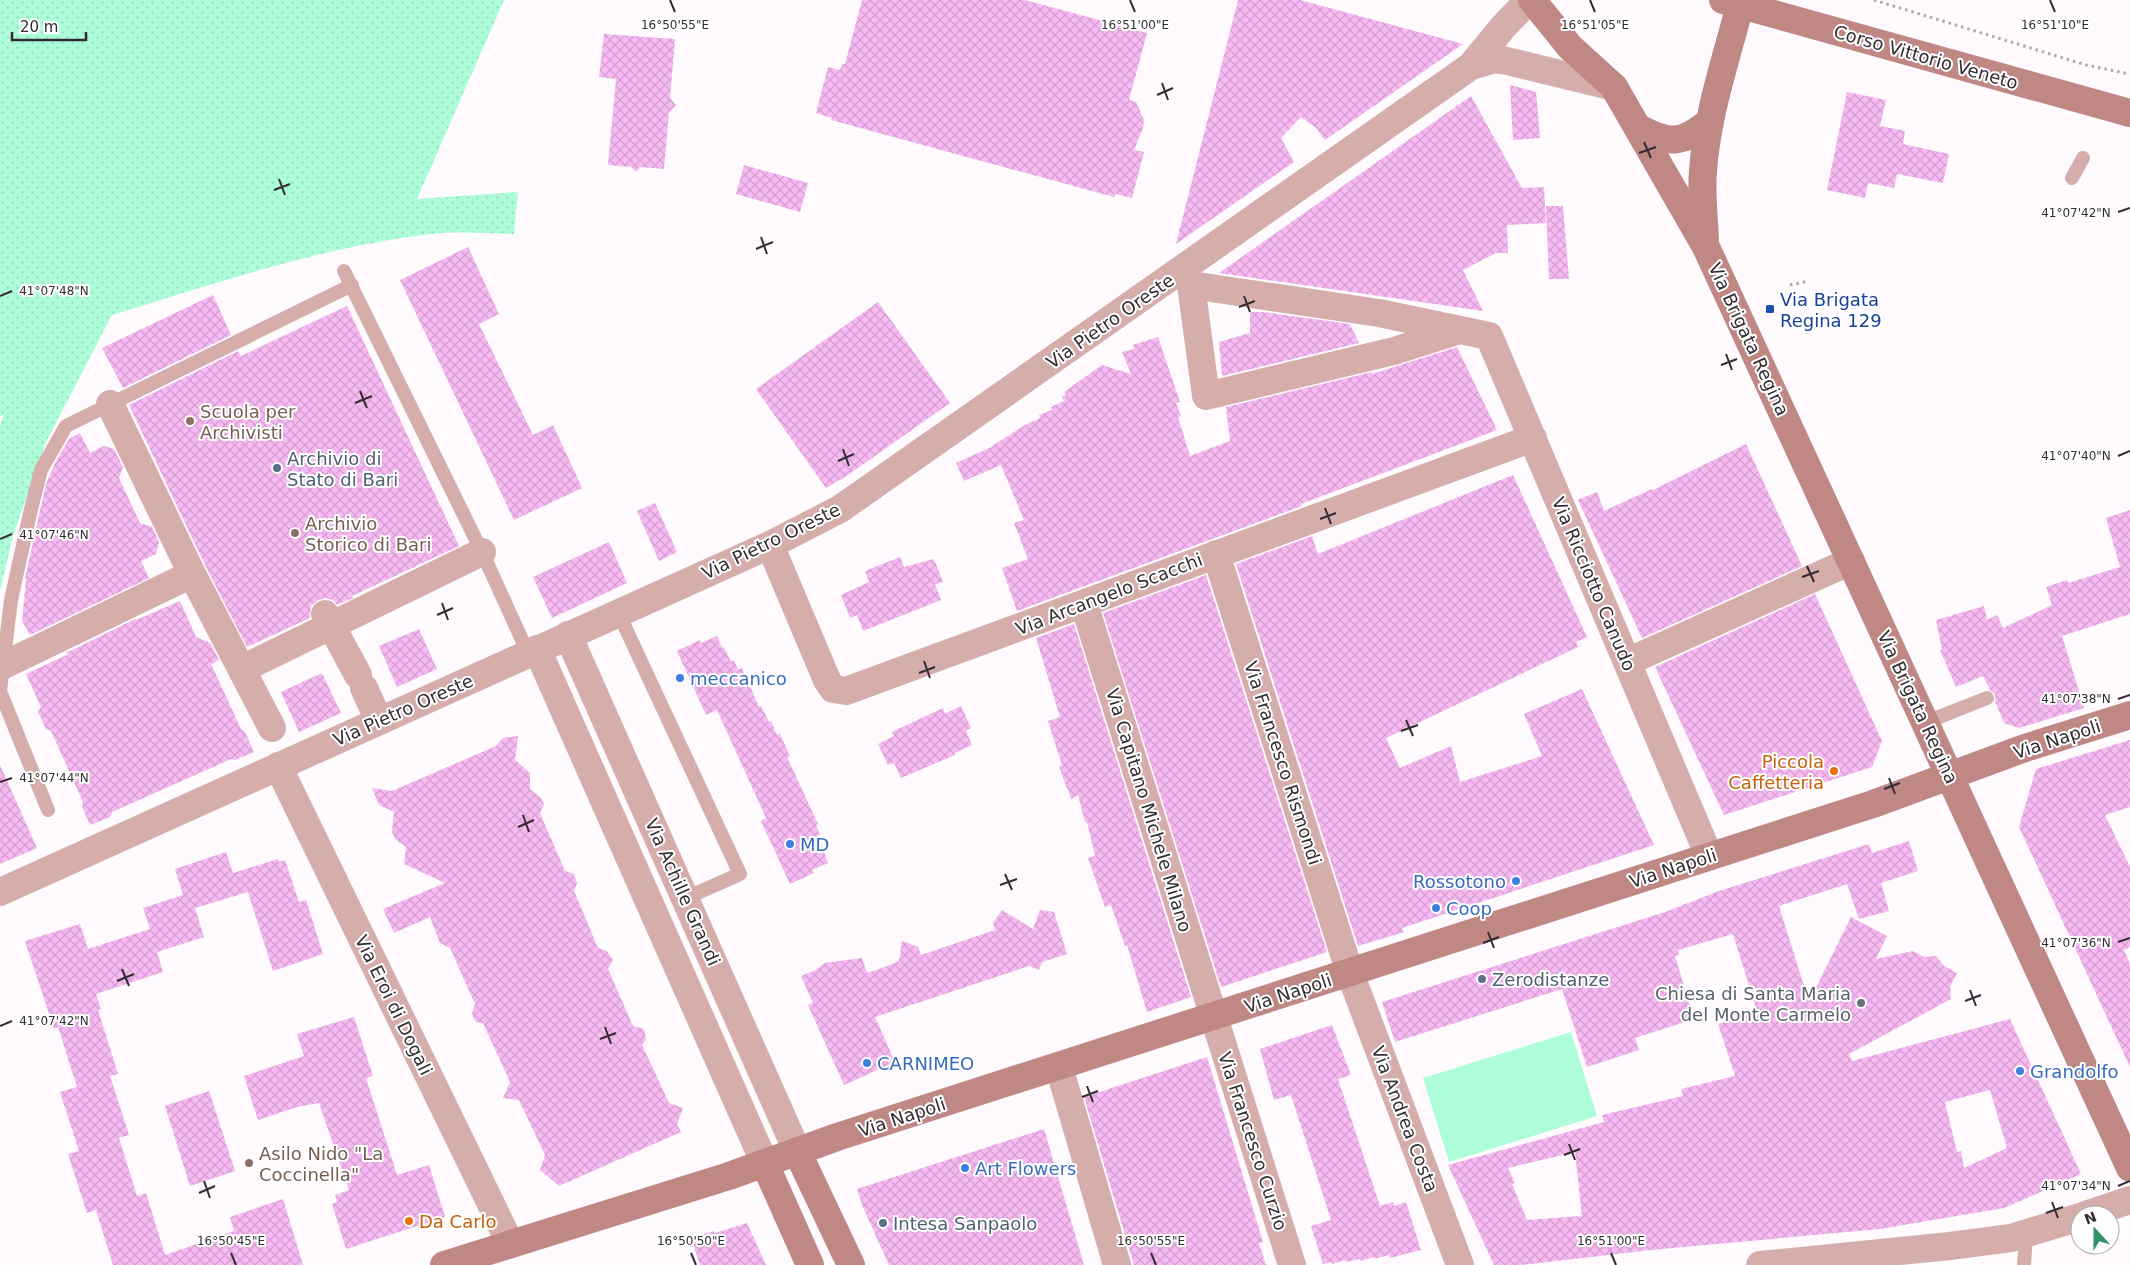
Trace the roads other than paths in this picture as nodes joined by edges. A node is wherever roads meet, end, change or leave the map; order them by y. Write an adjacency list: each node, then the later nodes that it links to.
1 (1530, 0): 3 (street, Via Pietro Oreste); 4 (main road, Via Brigata Regina)
2 (1731, 3): 5 (main road, Corso Vittorio Veneto); 6 (main road)
3 (1472, 66): 4 (street, Via Pietro Oreste); 12 (street, Via Pietro Oreste)
4 (1614, 87): 7 (main road, Via Brigata Regina)
5 (2130, 113)
6 (1709, 122): 7 (main road); 10 (main road)
7 (1637, 127): 10 (main road, Via Brigata Regina)
8 (2083, 158): 9 (lane)
9 (2072, 178)
10 (1706, 247): 20 (main road, Via Brigata Regina)
11 (344, 271): 13 (lane)
12 (1186, 278): 14 (street); 14 (street); 17 (street, Via Pietro Oreste)
13 (352, 285): 15 (lane); 18 (lane)
14 (1464, 329): 16 (street, Via Ricciotto Canudo)
15 (110, 404): 21 (street); 28 (lane)
16 (1532, 438): 19 (street, Via Arcangelo Scacchi); 27 (street, Via Ricciotto Canudo)
17 (770, 545): 22 (street, Via Arcangelo Scacchi); 23 (street, Via Pietro Oreste)
18 (482, 552): 24 (street); 26 (lane)
19 (1216, 554): 22 (street, Via Arcangelo Scacchi); 41 (street, Via Francesco Rismondi)
20 (1851, 561): 27 (street); 33 (main road, Via Brigata Regina)
21 (192, 574): 28 (street); 29 (street)
22 (1084, 604): 42 (street, Via Capitano Michele Milano)
23 (618, 612): 25 (street, Via Pietro Oreste); 40 (lane)
24 (328, 620): 29 (street); 32 (street)
25 (568, 635): 26 (street, Via Pietro Oreste); 40 (street, Via Achille Grandi)
26 (533, 651): 32 (street, Via Pietro Oreste); 45 (street, Via Achille Grandi)
27 (1628, 662): 38 (street, Via Ricciotto Canudo)
28 (2, 666): 37 (lane)
29 (242, 669): 34 (street)
30 (1988, 698): 33 (lane)
31 (2130, 715): 36 (main road, Via Napoli)
32 (379, 721): 35 (street, Via Pietro Oreste)
33 (1924, 723): 36 (main road, Via Brigata Regina)
34 (272, 728)
35 (278, 766): 39 (street, Via Pietro Oreste); 52 (street, Via Eroi di Dogali)
36 (1950, 776): 38 (main road, Via Napoli); 46 (main road, Via Brigata Regina)
37 (48, 810)
38 (1710, 856): 41 (main road, Via Napoli)
39 (0, 892)
40 (686, 898): 44 (street, Via Achille Grandi)
41 (1350, 972): 42 (main road, Via Napoli); 58 (street, Via Andrea Costa)
42 (1214, 1017): 43 (main road, Via Napoli); 57 (street, Via Francesco Curzio)
43 (1059, 1067): 44 (main road, Via Napoli); 56 (street)
44 (798, 1151): 45 (main road, Via Napoli); 50 (main road)
45 (765, 1164): 52 (main road, Via Napoli); 53 (main road)
46 (2130, 1168)
47 (2130, 1200): 48 (street)
48 (2115, 1205)
49 (2070, 1220): 51 (street)
50 (837, 1234): 53 (main road); 55 (main road)
51 (2026, 1234): 59 (street); 60 (lane)
52 (510, 1244): 54 (main road, Via Napoli)
53 (806, 1256)
54 (444, 1265)
55 (850, 1265)
56 (1117, 1265)
57 (1292, 1265)
58 (1460, 1265)
59 (1760, 1265)
60 (2024, 1265)

